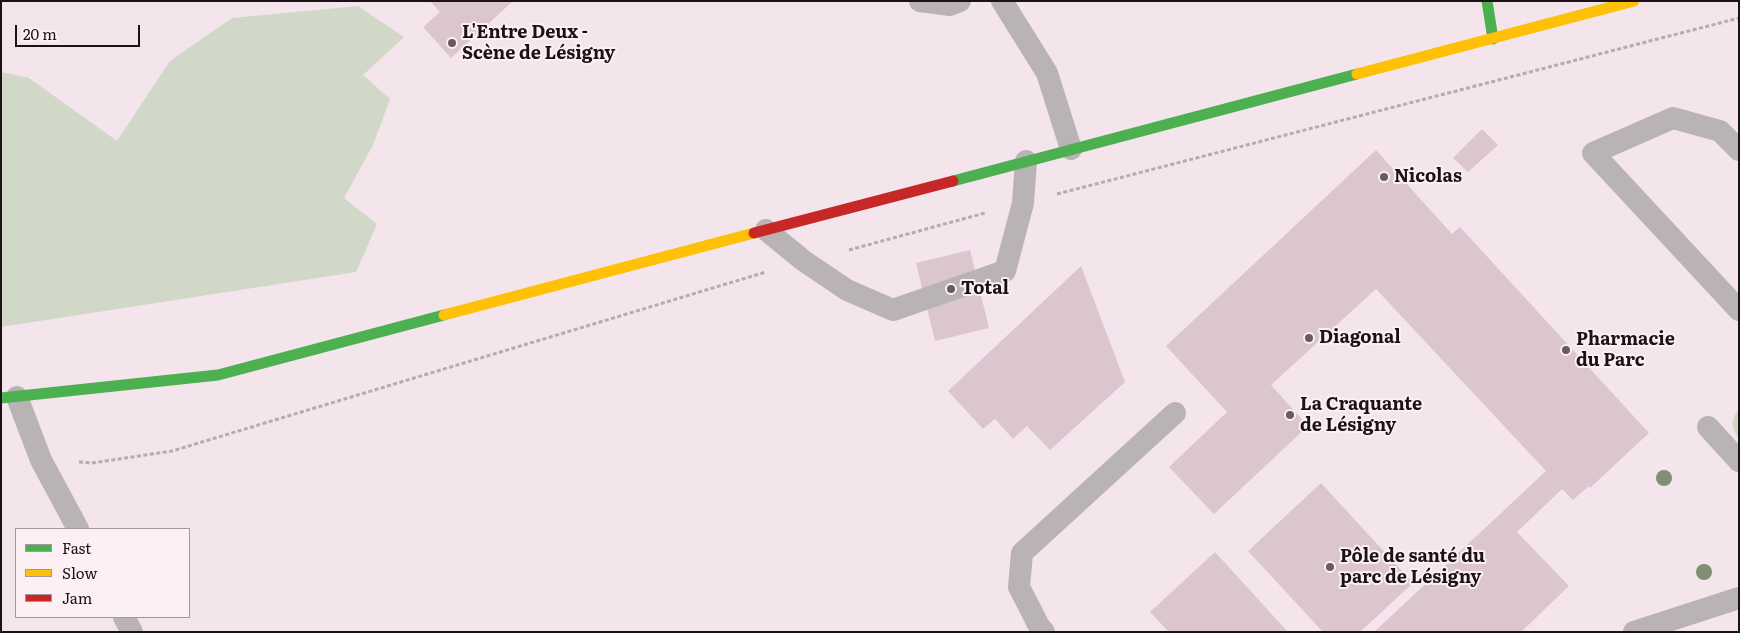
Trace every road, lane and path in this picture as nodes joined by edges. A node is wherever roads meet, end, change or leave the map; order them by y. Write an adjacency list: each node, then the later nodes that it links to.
1 (920, 1): 2 (lane)
2 (960, 1)
3 (1002, 1): 8 (lane)
4 (1487, 1): 7 (street)
5 (1634, 1): 7 (street)
6 (1739, 18): 11 (path)
7 (1493, 39): 8 (street)
8 (1071, 149): 10 (street)
9 (1739, 150): 14 (lane)
10 (1026, 161): 11 (lane); 12 (street)
11 (1022, 203): 13 (path); 13 (lane)
12 (766, 230): 13 (lane); 15 (street)
13 (804, 261): 18 (path)
14 (1739, 310)
15 (9, 398): 18 (lane)
16 (1175, 413): 24 (lane)
17 (1708, 427): 19 (lane)
18 (41, 460): 20 (lane)
19 (1739, 461)
20 (77, 528)
21 (1739, 598): 25 (lane)
22 (125, 618): 23 (lane)
23 (132, 632)
24 (1044, 632)
25 (1634, 632)

